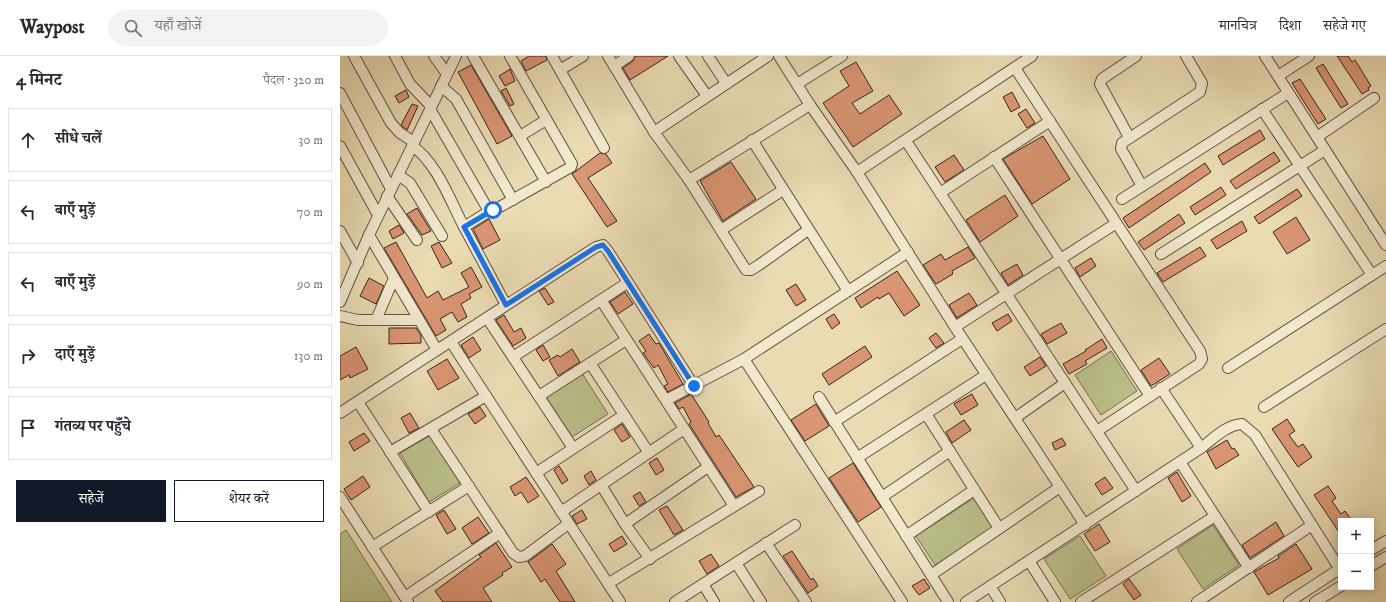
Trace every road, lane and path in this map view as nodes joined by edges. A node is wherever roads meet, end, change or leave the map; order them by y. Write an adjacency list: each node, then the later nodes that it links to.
1 (354, 56): 44 (street)
2 (395, 56): 34 (street)
3 (434, 56): 24 (street)
4 (456, 56): 24 (street)
5 (473, 56): 39 (street)
6 (510, 56): 36 (street)
7 (552, 56): 23 (street)
8 (583, 56): 23 (street)
9 (608, 56): 21 (street)
10 (629, 56): 21 (street)
11 (679, 56): 31 (street)
12 (708, 56): 26 (street)
13 (768, 56): 26 (street)
14 (779, 56): 27 (street)
15 (1136, 56): 40 (street)
16 (1186, 56): 40 (street)
17 (1265, 56): 25 (street)
18 (1309, 56): 25 (street)
19 (839, 57): 27 (street)
20 (1029, 57): 22 (street)
21 (614, 66): 38 (street)
22 (1014, 68): 37 (street); 43 (street)
23 (560, 70): 46 (street)
24 (447, 74): 28 (street)
25 (1278, 76): 30 (street)
26 (726, 84): 31 (street)
27 (797, 84): 33 (street)
28 (441, 86): 34 (street); 59 (street)
29 (340, 93): 56 (street)
30 (1288, 93): 35 (street); 41 (street)
31 (707, 96): 38 (street)
32 (1374, 98): 41 (street)
33 (810, 105): 42 (street); 50 (street)
34 (430, 108): 44 (street); 60 (street)
35 (1262, 109): 49 (street); 54 (street)
36 (546, 120): 39 (street); 53 (street)
37 (1050, 121): 48 (street); 62 (street)
38 (654, 132): 52 (street)
39 (520, 136): 53 (street)
40 (1129, 137): 54 (street)
41 (1317, 137): 47 (street)
42 (752, 140): 52 (street); 55 (street)
43 (906, 141): 50 (street); 57 (street)
44 (413, 144): 51 (street); 63 (street)
45 (340, 146): 61 (street)
46 (604, 148)
47 (1325, 150): 49 (street); 70 (street)
48 (994, 157): 57 (street); 73 (street)
49 (1300, 166): 72 (street); 76 (street)
50 (857, 172): 71 (street)
51 (398, 175): 56 (street); 68 (street)
52 (689, 180): 64 (street)
53 (546, 182): 59 (street)
54 (1142, 186): 58 (street)
55 (783, 190): 64 (street); 65 (street)
56 (389, 192): 61 (street); 69 (street)
57 (940, 193): 80 (street)
58 (1122, 199)
59 (513, 200): 60 (street)
60 (491, 210): 63 (street)
61 (378, 215): 67 (street)
62 (1115, 224): 73 (street); 101 (street)
63 (464, 227): 83 (street)
64 (720, 230): 65 (street)
65 (808, 230): 79 (street)
66 (340, 231): 74 (street)
67 (368, 235): 74 (street); 77 (street)
68 (442, 236)
69 (417, 240)
70 (1386, 245)
71 (908, 252): 79 (street); 88 (street)
72 (1161, 254)
73 (1060, 259): 80 (street); 104 (street)
74 (358, 263): 82 (street)
75 (1386, 266): 76 (street)
76 (1372, 275): 97 (street)
77 (394, 278): 86 (street); 87 (street)
78 (627, 283): 81 (street); 83 (street); 100 (street)
79 (848, 291): 95 (street)
80 (1006, 294): 88 (street); 99 (street)
81 (601, 300): 91 (street); 94 (street)
82 (340, 302)
83 (506, 305): 85 (street)
84 (340, 316): 86 (street)
85 (487, 318): 92 (street); 94 (street)
86 (376, 320): 87 (street)
87 (419, 320): 93 (street)
88 (955, 327): 90 (street)
89 (1386, 329): 108 (street)
90 (962, 339): 98 (street); 113 (street)
91 (626, 340): 96 (street); 106 (street)
92 (451, 342): 93 (street); 102 (street)
93 (437, 350): 107 (street)
94 (513, 357): 103 (street)
95 (744, 359): 100 (street); 169 (street)
96 (590, 363): 103 (street); 111 (street)
97 (1228, 368)
98 (986, 375): 110 (street); 112 (street)
99 (1065, 383): 112 (street); 116 (street)
100 (694, 386): 106 (street)
101 (1161, 388): 104 (street); 118 (street)
102 (486, 396): 114 (street); 125 (street)
103 (539, 396): 117 (street)
104 (1150, 396): 116 (street)
105 (819, 397): 113 (street)
106 (666, 400): 115 (street)
107 (358, 402): 109 (street); 119 (street)
108 (1264, 407)
109 (340, 412)
110 (926, 414): 120 (street); 122 (street)
111 (624, 415): 117 (street); 121 (street)
112 (1015, 418): 128 (street)
113 (834, 422): 122 (street)
114 (431, 429): 119 (street); 127 (street)
115 (684, 430): 121 (street); 124 (street)
116 (1096, 431): 131 (street)
117 (573, 448): 125 (street)
118 (1201, 448): 123 (street); 142 (street)
119 (390, 452): 135 (street)
120 (950, 452): 130 (street); 132 (street)
121 (649, 453): 126 (street)
122 (857, 458): 132 (street)
123 (1180, 462): 131 (street); 137 (street)
124 (708, 467): 134 (street); 139 (street)
125 (536, 473): 136 (street)
126 (601, 485): 136 (street); 139 (street)
127 (469, 486): 135 (street); 144 (street)
128 (1060, 487): 140 (street); 143 (street)
129 (759, 490): 134 (street)
130 (974, 490): 143 (street); 145 (street)
131 (1136, 491): 140 (street)
132 (882, 497): 145 (street)
133 (341, 499): 148 (street)
134 (734, 506): 151 (street)
135 (429, 512): 148 (street)
136 (561, 512): 138 (street)
137 (1215, 516): 156 (street); 174 (street)
138 (568, 524): 144 (street); 159 (street)
139 (625, 524): 151 (street)
140 (1085, 524): 152 (street)
141 (795, 525): 147 (street)
142 (1312, 525): 154 (street); 156 (street)
143 (999, 528): 158 (street)
144 (500, 533): 163 (street)
145 (906, 536): 158 (street)
146 (1386, 541): 149 (street)
147 (766, 543): 153 (street); 168 (street)
148 (372, 547): 163 (street)
149 (1374, 548)
150 (1386, 557): 155 (street)
151 (650, 559): 159 (street)
152 (1029, 561): 161 (street); 173 (street)
153 (736, 563): 160 (street); 167 (street)
154 (1338, 564)
155 (1374, 564)
156 (1248, 568): 175 (street)
157 (1338, 571): 176 (street)
158 (931, 575): 170 (street)
159 (609, 583): 164 (street)
160 (703, 584): 165 (street); 166 (street)
161 (990, 586): 171 (street); 172 (street)
162 (1338, 588): 177 (street)
163 (406, 600)
164 (620, 602)
165 (676, 602)
166 (714, 602)
167 (761, 602)
168 (806, 602)
169 (902, 602)
170 (948, 602)
171 (966, 602)
172 (1000, 602)
173 (1055, 602)
174 (1081, 602)
175 (1197, 602)
176 (1289, 602)
177 (1316, 602)

